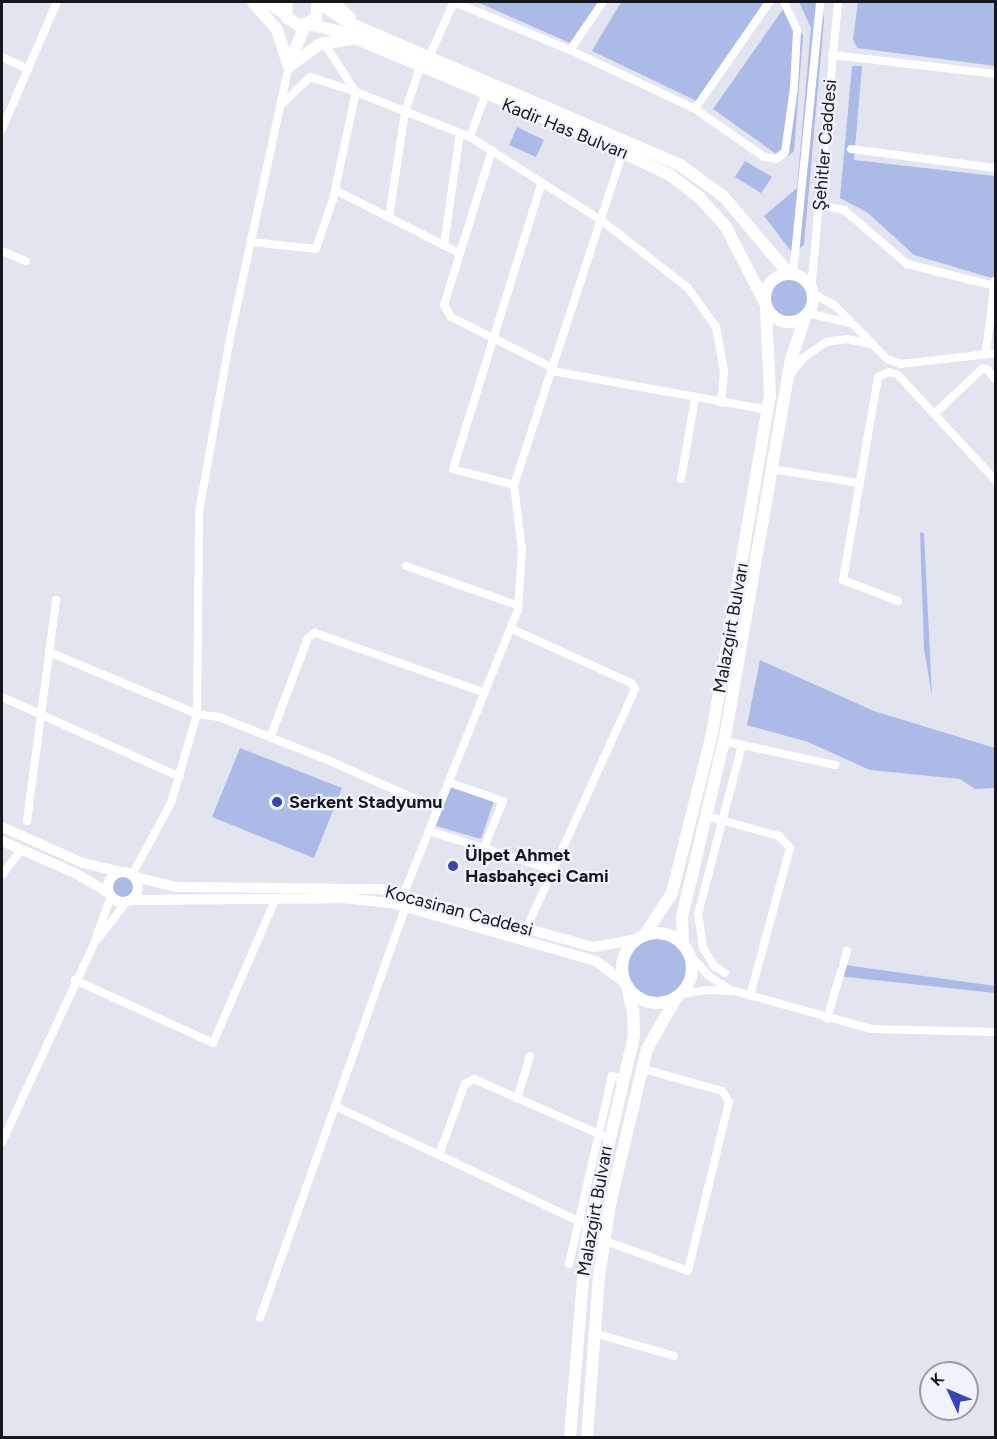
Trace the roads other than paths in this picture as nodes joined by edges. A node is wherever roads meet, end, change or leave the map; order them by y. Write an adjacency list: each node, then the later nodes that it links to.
1 (57, 2): 23 (street)
2 (253, 2): 16 (highway)
3 (267, 2): 12 (highway)
4 (318, 2): 13 (highway); 14 (highway, Kadir Has Bulvarı)
5 (333, 2): 14 (highway)
6 (454, 2): 17 (street); 20 (street)
7 (603, 2): 17 (street)
8 (769, 2): 28 (street)
9 (784, 2): 28 (street)
10 (820, 2): 47 (street, Şehitler Caddesi)
11 (838, 2): 18 (street, Şehitler Caddesi)
12 (286, 11): 13 (highway, Kadir Has Bulvarı); 16 (highway)
13 (307, 24): 14 (highway, Kadir Has Bulvarı); 21 (highway)
14 (359, 34): 15 (highway); 20 (highway, Kadir Has Bulvarı); 22 (highway, Kadir Has Bulvarı)
15 (324, 43): 21 (highway); 25 (street)
16 (286, 50): 21 (highway)
17 (570, 50): 28 (street)
18 (832, 55): 24 (street); 39 (street, Şehitler Caddesi)
19 (2, 57): 23 (street)
20 (429, 57): 47 (highway, Kadir Has Bulvarı)
21 (289, 66): 27 (street)
22 (420, 67): 26 (highway, Kadir Has Bulvarı); 29 (street)
23 (28, 69): 30 (street)
24 (996, 74)
25 (356, 92): 27 (street); 29 (street); 38 (street)
26 (485, 96): 32 (street); 35 (highway, Kadir Has Bulvarı)
27 (282, 105): 42 (street)
28 (694, 109)
29 (405, 112): 31 (street); 40 (street)
30 (2, 129)
31 (460, 133): 32 (street); 43 (street)
32 (470, 136): 34 (street)
33 (851, 149): 36 (street)
34 (492, 150): 37 (street); 45 (street)
35 (623, 152): 41 (street); 51 (highway, Kadir Has Bulvarı)
36 (996, 168)
37 (541, 184): 41 (street); 54 (street)
38 (335, 190): 40 (street); 42 (street)
39 (820, 205): 49 (street); 50 (street, Şehitler Caddesi)
40 (389, 218): 43 (street)
41 (601, 220): 59 (street); 64 (street)
42 (251, 242): 81 (street)
43 (444, 245): 45 (street)
44 (2, 251): 46 (street)
45 (459, 253): 54 (street)
46 (26, 261)
47 (791, 274): 50 (highway); 51 (highway)
48 (996, 280): 49 (street)
49 (995, 286): 56 (street)
50 (812, 291): 52 (highway); 53 (street)
51 (766, 305): 52 (highway); 65 (highway, Malazgirt Bulvarı)
52 (807, 314): 53 (street); 62 (highway, Malazgirt Bulvarı)
53 (853, 325): 55 (street)
54 (492, 338): 59 (street); 71 (street)
55 (874, 346): 58 (street); 62 (street)
56 (986, 352): 57 (street); 58 (street)
57 (996, 353)
58 (893, 361): 60 (street)
59 (552, 369): 63 (street); 71 (street)
60 (889, 372): 66 (street); 70 (street)
61 (996, 380): 66 (street)
62 (787, 384): 67 (highway, Malazgirt Bulvarı)
63 (695, 399): 64 (street); 68 (street)
64 (721, 403): 65 (street)
65 (768, 410): 106 (highway, Malazgirt Bulvarı)
66 (934, 414): 69 (street)
67 (772, 469): 70 (street); 83 (highway, Malazgirt Bulvarı)
68 (681, 479)
69 (996, 481)
70 (858, 483): 74 (street)
71 (514, 485): 75 (street)
72 (405, 566): 75 (street)
73 (56, 600): 77 (street)
74 (898, 601)
75 (519, 606): 76 (street)
76 (512, 629): 78 (street); 97 (street)
77 (49, 652): 80 (street); 81 (street)
78 (485, 693): 82 (street); 87 (street)
79 (2, 697): 80 (street)
80 (41, 714): 86 (street); 91 (street)
81 (197, 714): 82 (street); 86 (street)
82 (270, 738): 88 (street)
83 (724, 741): 84 (street); 89 (highway, Malazgirt Bulvarı)
84 (742, 745): 85 (street); 90 (street)
85 (835, 765)
86 (180, 777): 98 (street)
87 (448, 782): 88 (street); 95 (street)
88 (438, 809): 93 (street)
89 (706, 816): 90 (street); 108 (highway, Malazgirt Bulvarı)
90 (722, 820): 110 (street); 115 (street)
91 (27, 821)
92 (2, 827): 98 (main road, Kocasinan Caddesi)
93 (429, 831): 95 (street); 100 (street)
94 (2, 841): 96 (main road)
95 (484, 848): 97 (street)
96 (21, 850): 99 (street); 101 (main road)
97 (554, 870): 105 (street)
98 (129, 874): 100 (main road, Kocasinan Caddesi); 101 (main road); 103 (main road)
99 (2, 875)
100 (404, 893): 105 (main road, Kocasinan Caddesi)
101 (110, 895): 103 (main road, Kocasinan Caddesi); 107 (street)
102 (276, 898): 103 (main road, Kocasinan Caddesi); 104 (main road, Kocasinan Caddesi); 111 (street)
103 (129, 900): 107 (street)
104 (406, 905): 112 (main road, Kocasinan Caddesi); 121 (street)
105 (526, 929): 106 (main road, Kocasinan Caddesi)
106 (641, 937): 108 (highway); 112 (highway)
107 (93, 946): 111 (street)
108 (686, 950): 113 (street); 114 (highway)
109 (847, 951): 116 (street)
110 (725, 973)
111 (75, 980): 123 (street)
112 (626, 985): 114 (highway); 122 (highway, Malazgirt Bulvarı)
113 (735, 991): 114 (street); 115 (street)
114 (678, 996): 119 (highway, Malazgirt Bulvarı)
115 (750, 996): 116 (street)
116 (827, 1019): 117 (street)
117 (996, 1032)
118 (530, 1056): 120 (street)
119 (643, 1069): 127 (highway, Malazgirt Bulvarı); 127 (street)
120 (517, 1099): 122 (street); 124 (street)
121 (335, 1106): 124 (street); 129 (street)
122 (602, 1137): 125 (street); 126 (highway, Malazgirt Bulvarı)
123 (2, 1142)
124 (439, 1155): 125 (street)
125 (576, 1222): 126 (street); 128 (street)
126 (589, 1226): 132 (highway, Malazgirt Bulvarı)
127 (603, 1240): 130 (highway, Malazgirt Bulvarı)
128 (569, 1264)
129 (260, 1318)
130 (594, 1333): 131 (street); 133 (highway, Malazgirt Bulvarı)
131 (674, 1356)
132 (570, 1437)
133 (587, 1437)

